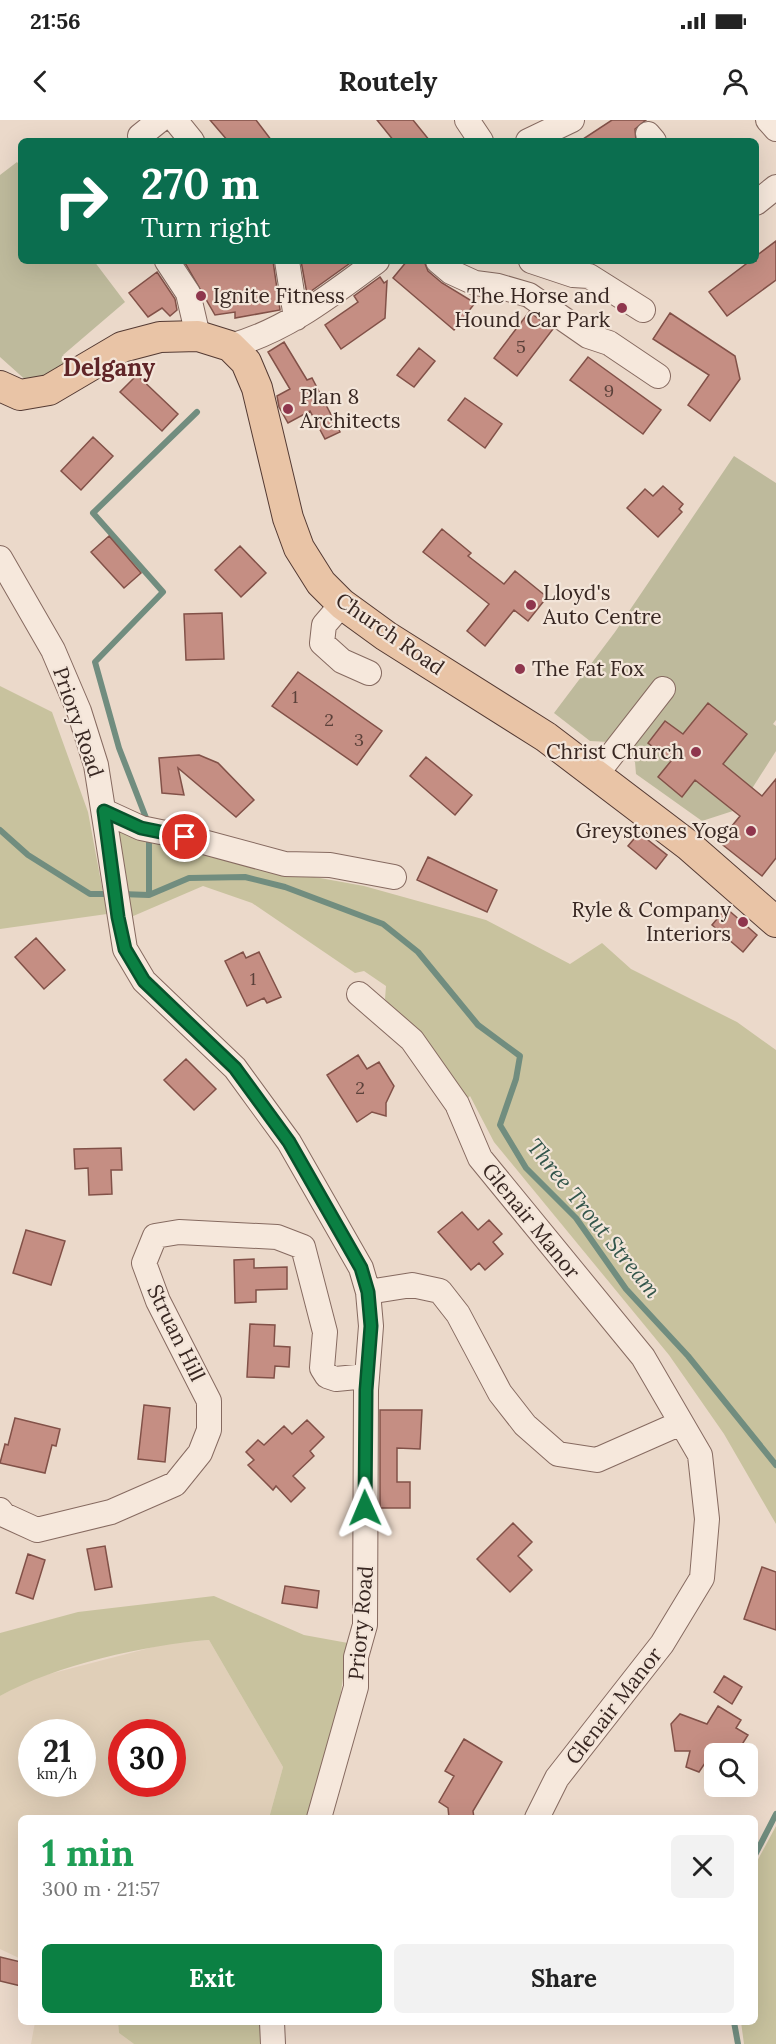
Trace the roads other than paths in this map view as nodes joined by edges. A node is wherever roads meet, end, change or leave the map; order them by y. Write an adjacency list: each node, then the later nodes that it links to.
1 (160, 120): 7 (street)
2 (175, 120): 8 (street)
3 (467, 120): 9 (street)
4 (572, 120): 10 (street)
5 (768, 120): 6 (street)
6 (776, 129)
7 (140, 136)
8 (190, 138)
9 (479, 138)
10 (534, 138)
11 (169, 264): 18 (street)
12 (287, 264): 17 (street)
13 (373, 264): 17 (street)
14 (442, 264): 20 (street)
15 (540, 264): 16 (street)
16 (643, 310)
17 (296, 318): 19 (street)
18 (198, 336): 19 (main road); 21 (main road)
19 (230, 346): 23 (main road, Church Road)
20 (658, 376)
21 (0, 386)
22 (0, 558): 27 (street, Priory Road)
23 (342, 604): 24 (street); 26 (main road, Church Road)
24 (369, 673)
25 (663, 689): 26 (street)
26 (597, 775): 29 (main road, Church Road)
27 (104, 811): 28 (street); 31 (street, Priory Road)
28 (394, 877)
29 (776, 922)
30 (359, 994): 33 (street, Glenair Manor)
31 (368, 1292): 32 (street, Priory Road); 33 (street)
32 (367, 1376): 34 (street, Struan Hill); 35 (street, Priory Road)
33 (681, 1424): 36 (street, Glenair Manor)
34 (0, 1510)
35 (320, 1815)
36 (538, 1815)
37 (272, 2025): 38 (street)
38 (273, 2044)

